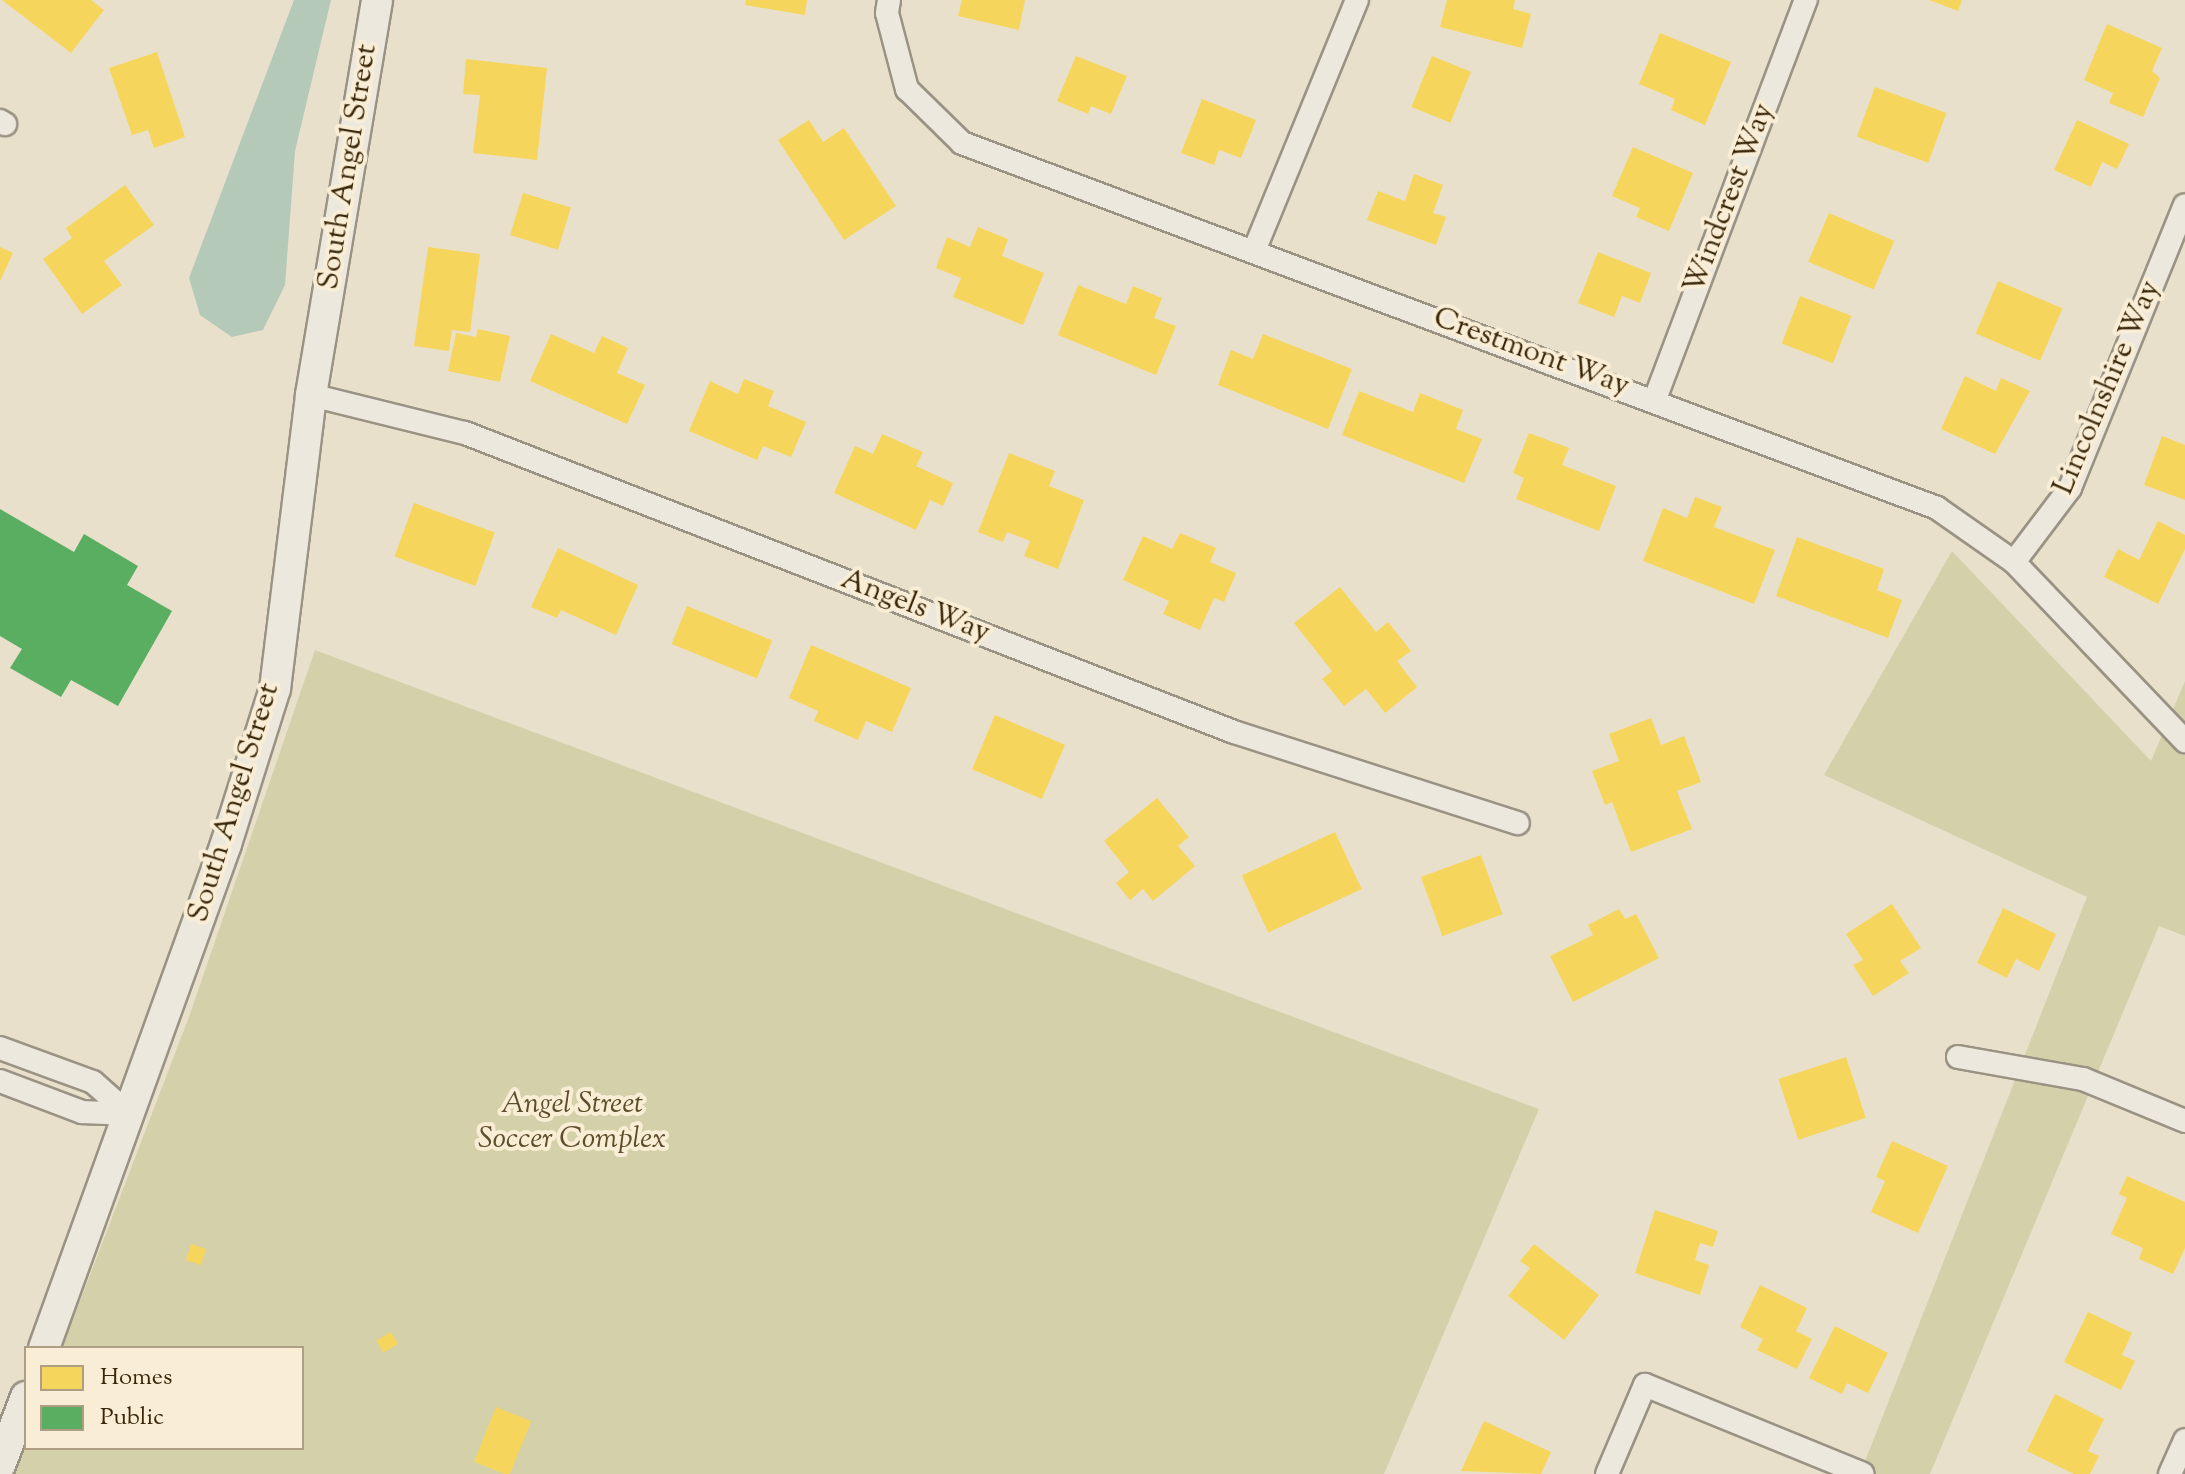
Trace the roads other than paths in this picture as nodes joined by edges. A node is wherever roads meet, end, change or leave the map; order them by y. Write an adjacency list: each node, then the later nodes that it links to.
1 (377, 0): 7 (street, South Angel Street)
2 (889, 0): 6 (street, Crestmont Way)
3 (1357, 0): 6 (street)
4 (1806, 0): 8 (street, Windcrest Way)
5 (2185, 205): 9 (street, Lincolnshire Way)
6 (1254, 251): 8 (street, Crestmont Way)
7 (311, 395): 11 (street, Angels Way); 15 (street, South Angel Street)
8 (1655, 399): 9 (street, Crestmont Way)
9 (2014, 562): 10 (street, Crestmont Way)
10 (2185, 741)
11 (1518, 823)
12 (0, 1048): 15 (street)
13 (1958, 1057): 16 (street)
14 (0, 1081): 15 (street)
15 (129, 1114): 17 (street, South Angel Street)
16 (2185, 1121)
17 (45, 1346)
18 (24, 1402): 20 (street)
19 (2185, 1440): 23 (street)
20 (0, 1465)
21 (1607, 1474): 22 (street)
22 (1863, 1474)
23 (2170, 1474)

